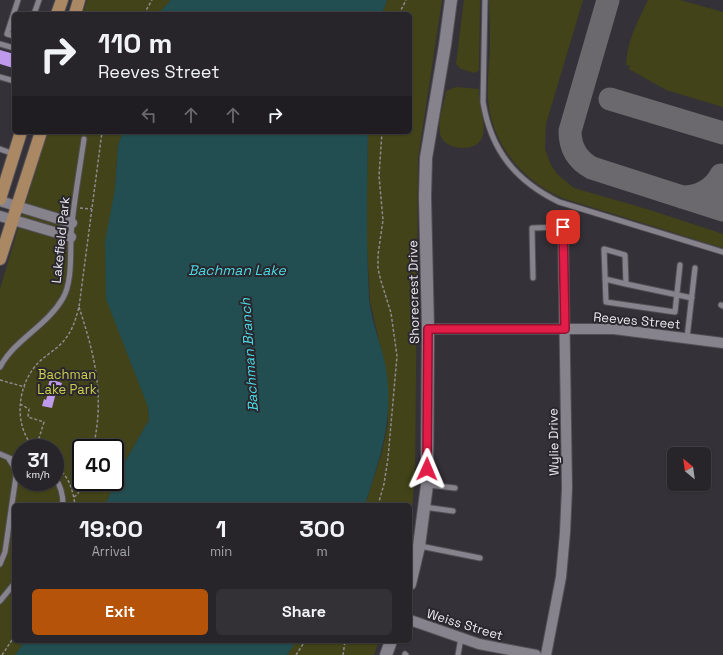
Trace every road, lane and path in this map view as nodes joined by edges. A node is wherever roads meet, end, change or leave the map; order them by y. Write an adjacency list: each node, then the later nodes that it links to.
1 (18, 0): 8 (lane)
2 (39, 0): 9 (lane)
3 (61, 0): 10 (main road)
4 (152, 0): 11 (path)
5 (406, 0): 12 (path)
6 (451, 0): 44 (street, Shorecrest Drive)
7 (485, 0): 34 (lane)
8 (14, 12)
9 (35, 12)
10 (58, 12)
11 (145, 12)
12 (400, 12)
13 (12, 19): 14 (lane)
14 (12, 35)
15 (0, 44): 16 (lane)
16 (12, 47)
17 (0, 77): 18 (lane)
18 (12, 80)
19 (20, 134): 24 (main road)
20 (40, 134): 26 (main road)
21 (382, 134): 66 (path)
22 (84, 139): 27 (lane, Lakefield Park)
23 (0, 149): 24 (lane)
24 (14, 154): 25 (main road)
25 (0, 200): 26 (street)
26 (16, 206): 30 (main road); 31 (street)
27 (74, 207): 28 (path); 31 (lane, Lakefield Park)
28 (92, 209)
29 (0, 216): 30 (street)
30 (12, 219): 33 (street); 35 (main road)
31 (72, 223): 33 (lane, Lakefield Park)
32 (563, 227): 38 (lane); 45 (street, Wylie Drive)
33 (71, 237): 48 (lane, Lakefield Park)
34 (723, 252)
35 (0, 259)
36 (680, 265): 41 (lane)
37 (695, 268): 42 (lane)
38 (533, 278)
39 (605, 279): 40 (lane); 40 (lane); 41 (lane)
40 (626, 284): 41 (lane)
41 (676, 294): 42 (lane)
42 (692, 298): 46 (lane)
43 (79, 307): 53 (path)
44 (428, 329): 45 (street, Reeves Street); 58 (street, Shorecrest Drive)
45 (565, 329): 46 (street, Reeves Street); 88 (street, Wylie Drive)
46 (687, 338): 47 (street, Reeves Street)
47 (723, 343)
48 (0, 367)
49 (0, 380): 50 (path)
50 (25, 387)
51 (20, 404): 52 (path)
52 (39, 439)
53 (96, 439)
54 (0, 454): 55 (lane)
55 (9, 459): 56 (lane); 63 (lane)
56 (12, 460)
57 (64, 475): 62 (path)
58 (427, 485): 59 (lane); 68 (street, Shorecrest Drive)
59 (455, 488)
60 (61, 491): 64 (lane)
61 (79, 491): 62 (path)
62 (74, 497): 65 (path)
63 (12, 503)
64 (63, 503)
65 (75, 503)
66 (378, 503)
67 (12, 504): 72 (lane)
68 (424, 507): 69 (lane); 70 (street, Shorecrest Drive)
69 (453, 512)
70 (419, 546): 71 (lane); 73 (street, Shorecrest Drive)
71 (480, 558)
72 (0, 564)
73 (412, 576)
74 (12, 586): 75 (lane)
75 (0, 601)
76 (412, 621): 77 (street, Weiss Street)
77 (461, 638): 86 (lane); 87 (street, Weiss Street)
78 (12, 640): 82 (path)
79 (304, 643): 83 (path)
80 (345, 643): 84 (path)
81 (390, 643): 85 (street)
82 (2, 655)
83 (296, 655)
84 (343, 655)
85 (386, 655)
86 (458, 655)
87 (536, 655)
88 (546, 655)

